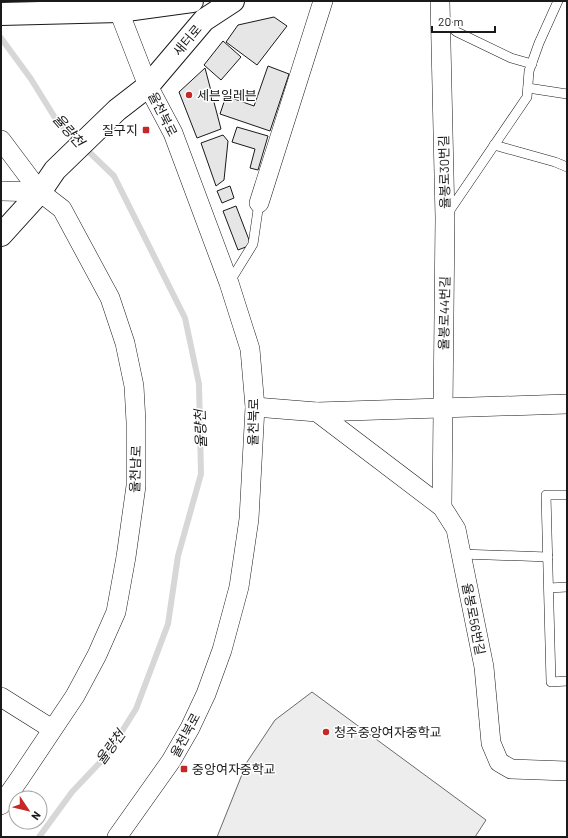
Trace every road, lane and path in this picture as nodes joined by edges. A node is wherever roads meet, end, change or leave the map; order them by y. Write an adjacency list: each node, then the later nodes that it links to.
1 (192, 1): 5 (street)
2 (233, 1): 9 (street, 새터로)
3 (323, 1): 17 (street)
4 (558, 1): 8 (lane, 율봉로30번길)
5 (117, 6): 7 (street); 9 (street, 율천북로)
6 (440, 10): 8 (lane, 율봉로30번길); 18 (street, 율봉로30번길)
7 (1, 14)
8 (532, 64): 10 (lane, 율봉로30번길)
9 (148, 86): 16 (street, 새터로); 20 (street, 율천북로)
10 (528, 88): 11 (lane); 13 (lane, 율봉로30번길)
11 (567, 94)
12 (1, 140): 16 (street, 율천남로)
13 (494, 145): 14 (lane); 18 (lane, 율봉로30번길)
14 (567, 167)
15 (1, 191): 16 (street)
16 (40, 192): 19 (street, 새터로); 33 (street, 율천남로)
17 (259, 203): 20 (lane)
18 (445, 218): 23 (street, 율봉로44번길)
19 (1, 235)
20 (229, 283): 22 (street, 율천북로)
21 (567, 404): 23 (street)
22 (255, 407): 24 (street); 36 (street, 율천북로)
23 (443, 408): 24 (street); 26 (street)
24 (317, 412): 26 (street)
25 (567, 495): 28 (lane)
26 (442, 507): 27 (street, 율봉로56번길)
27 (461, 554): 28 (lane); 34 (street, 율봉로56번길)
28 (548, 558): 30 (lane)
29 (567, 587): 30 (lane)
30 (549, 588): 31 (lane)
31 (567, 681)
32 (1, 697): 33 (street)
33 (52, 729): 35 (street, 율천남로)
34 (567, 771)
35 (1, 805)
36 (117, 837)

